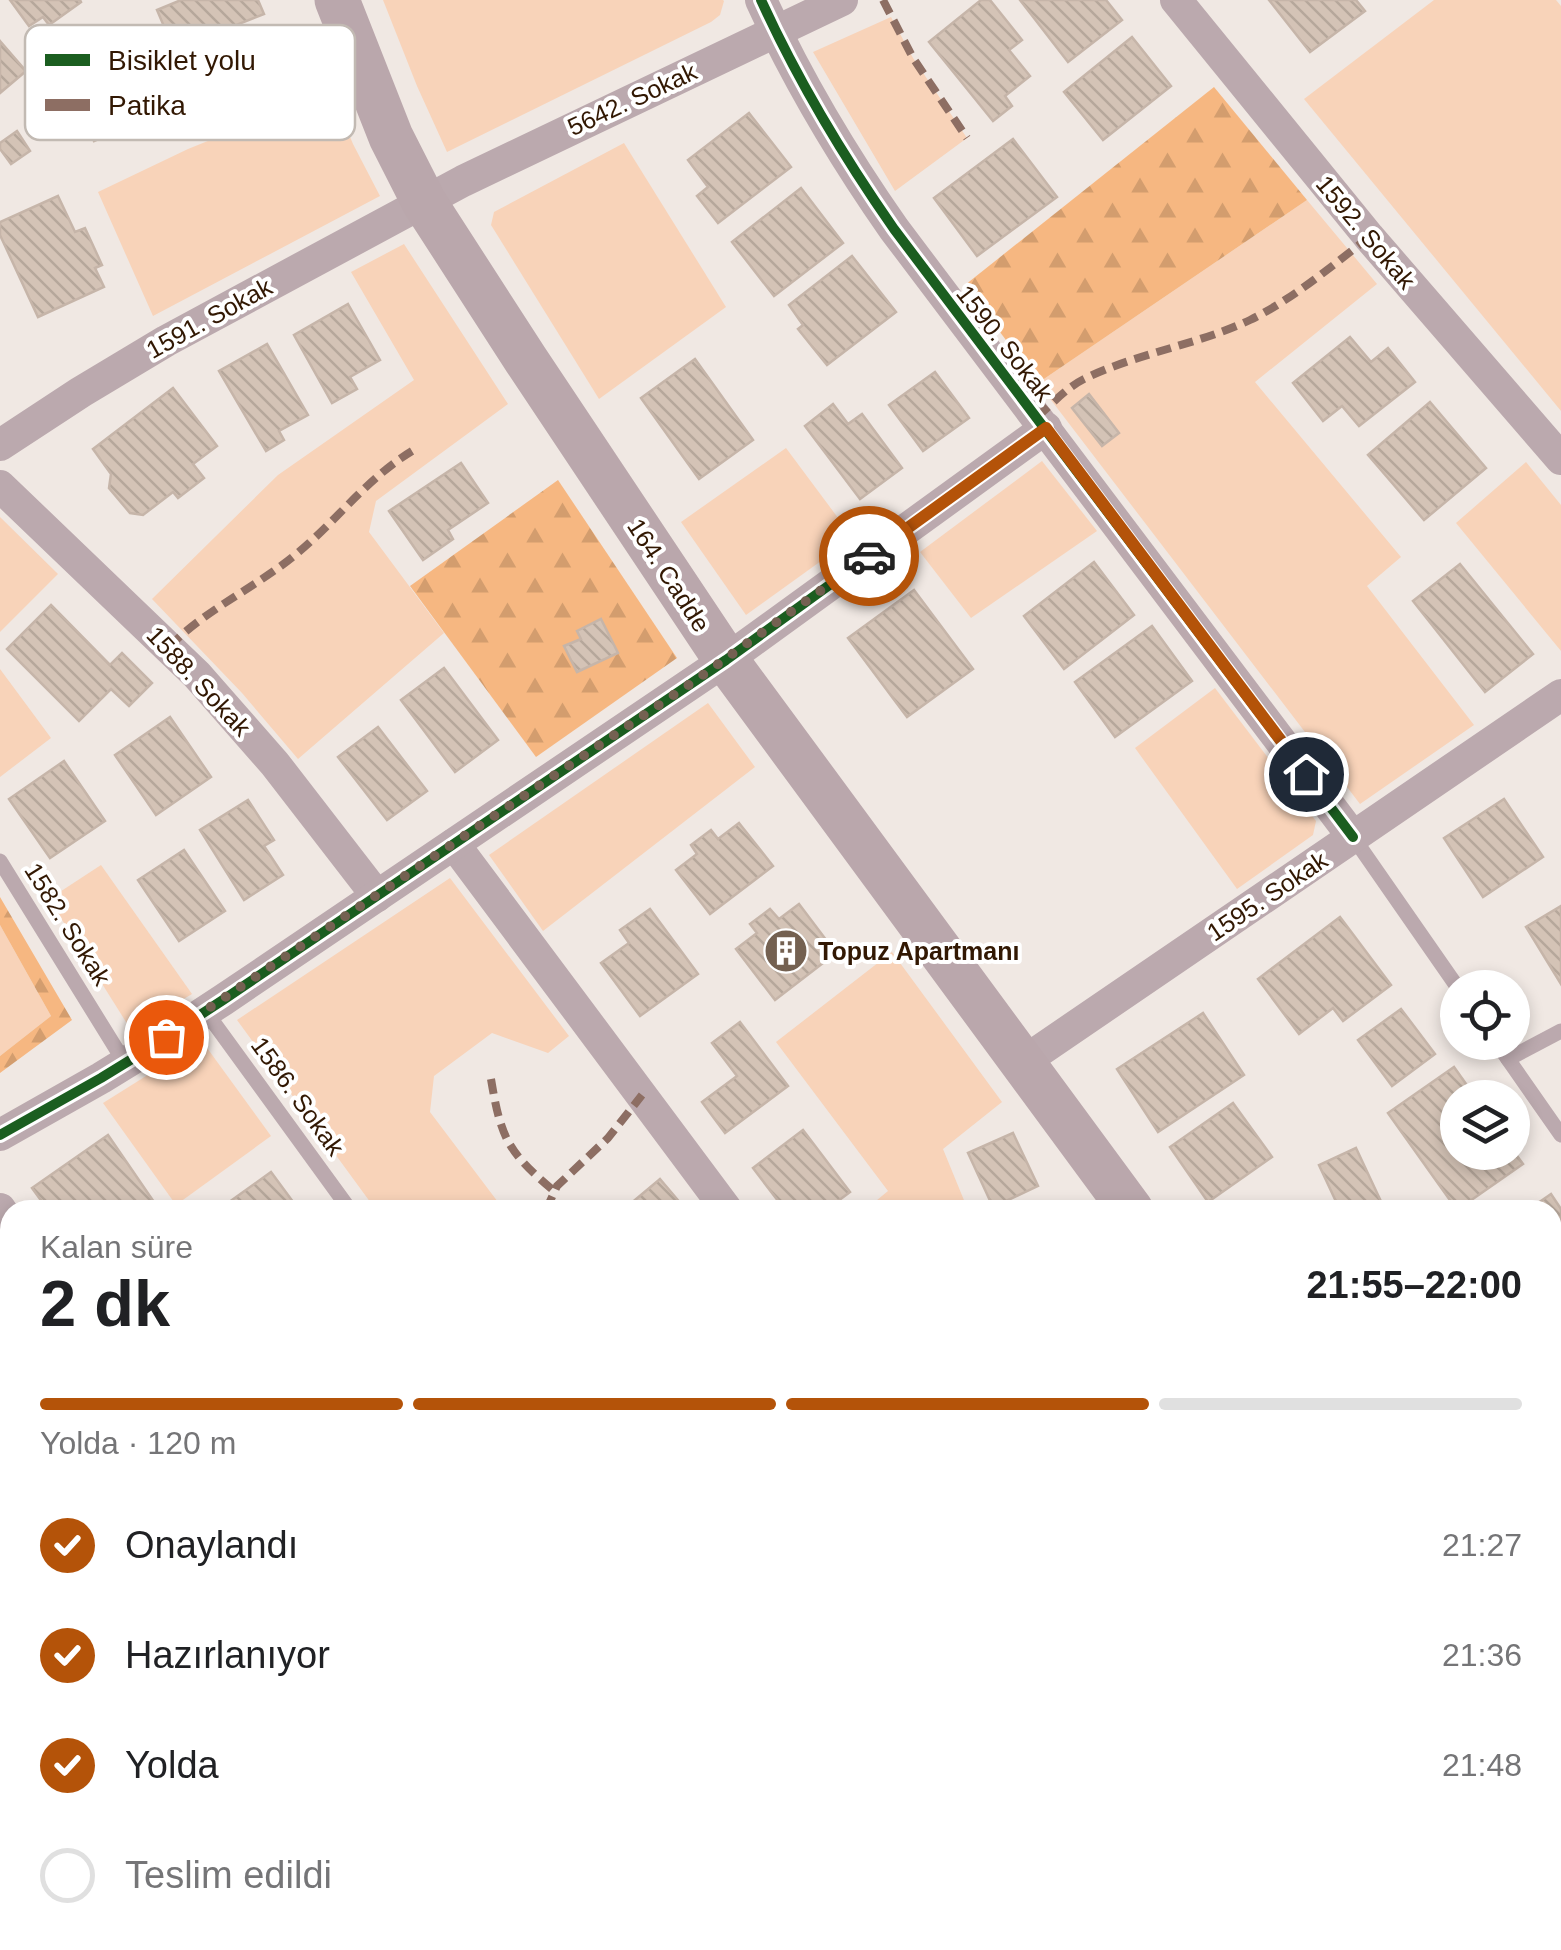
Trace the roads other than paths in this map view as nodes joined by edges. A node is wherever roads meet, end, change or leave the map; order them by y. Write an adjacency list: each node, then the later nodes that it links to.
1 (337, 0): 5 (main road, 164. Cadde)
2 (761, 0): 6 (street, 1590. Sokak)
3 (842, 0): 6 (street, 5642. Sokak)
4 (1176, 0): 11 (street, 1592. Sokak)
5 (347, 25)
6 (776, 32): 8 (street, 5642. Sokak); 9 (street, 1590. Sokak)
7 (355, 46): 8 (main road, 164. Cadde)
8 (424, 202): 10 (street, 1591. Sokak); 13 (main road, 164. Cadde)
9 (1046, 428): 13 (street); 15 (street, 1590. Sokak)
10 (0, 445)
11 (1561, 460)
12 (0, 486): 18 (street, 1588. Sokak)
13 (726, 660): 16 (street); 24 (main road, 164. Cadde)
14 (1561, 695): 15 (street, 1595. Sokak)
15 (1353, 837): 19 (lane, 1590. Sokak); 24 (street, 1595. Sokak)
16 (454, 844): 18 (street); 29 (street)
17 (0, 861): 25 (lane, 1582. Sokak)
18 (377, 896): 20 (street)
19 (1445, 970)
20 (206, 1012): 25 (street); 28 (lane, 1586. Sokak)
21 (1561, 1031): 22 (lane)
22 (1530, 1047)
23 (1509, 1060): 27 (lane)
24 (1023, 1062): 30 (main road, 164. Cadde)
25 (125, 1063): 26 (street)
26 (0, 1135)
27 (1561, 1136)
28 (343, 1200)
29 (719, 1200)
30 (1124, 1200)

